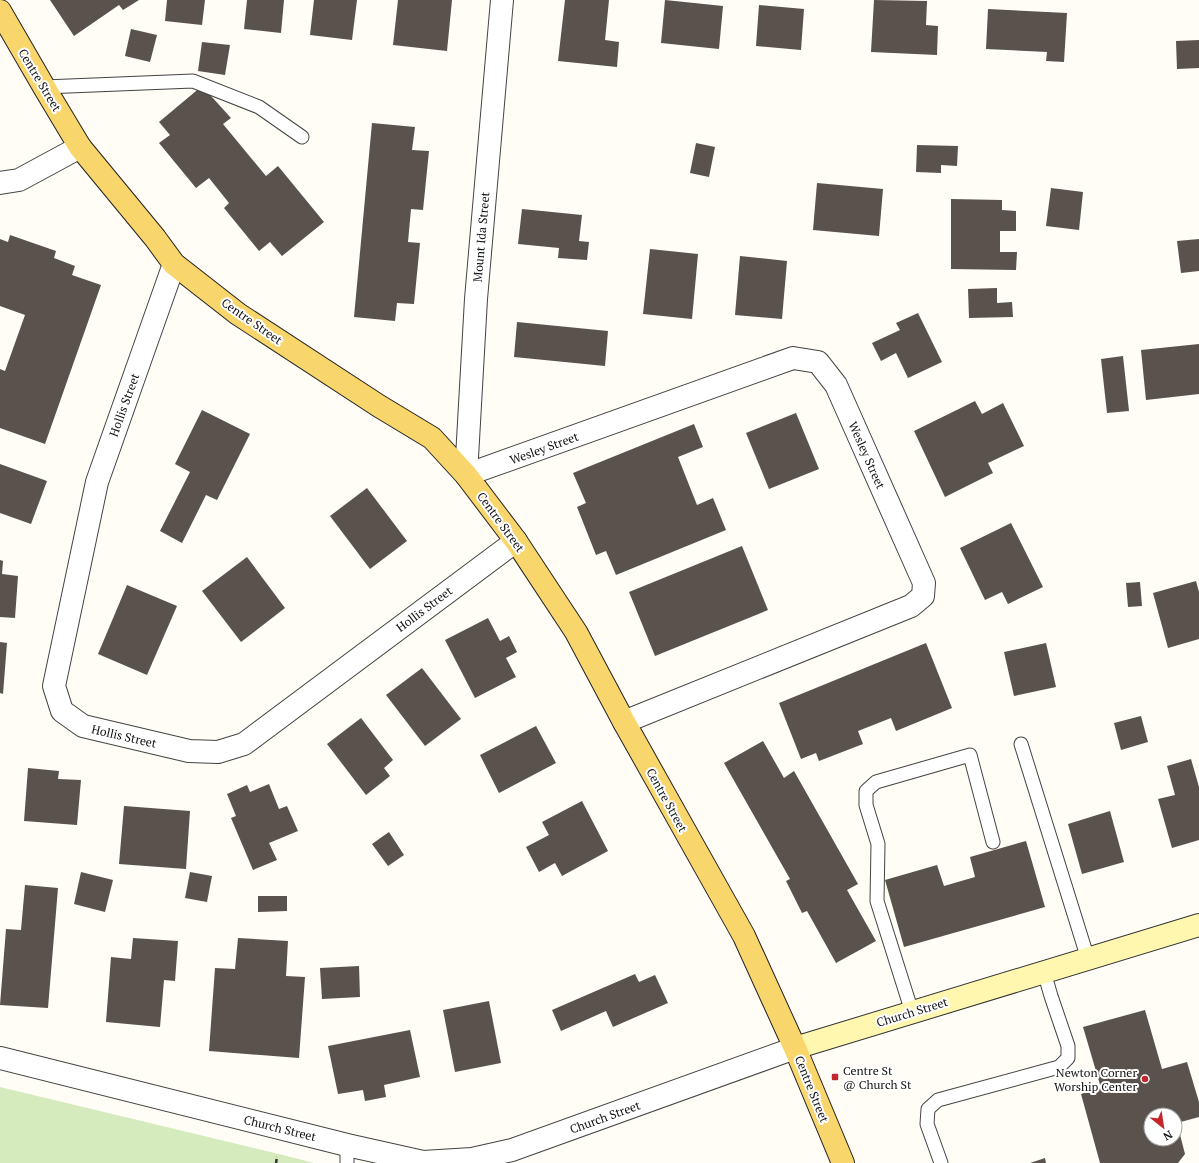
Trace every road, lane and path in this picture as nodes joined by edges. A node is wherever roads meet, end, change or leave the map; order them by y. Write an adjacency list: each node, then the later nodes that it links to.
1 (502, 0): 8 (street, Mount Ida Street)
2 (0, 11): 3 (main road, Centre Street)
3 (44, 87): 4 (lane); 5 (main road, Centre Street)
4 (302, 137)
5 (80, 147): 6 (street); 7 (main road, Centre Street)
6 (0, 183)
7 (174, 264): 8 (main road, Centre Street); 9 (street, Hollis Street)
8 (466, 475): 9 (main road, Centre Street); 10 (street, Wesley Street)
9 (516, 541): 10 (main road, Centre Street)
10 (624, 722): 17 (main road, Centre Street)
11 (1021, 744): 14 (lane)
12 (993, 842): 16 (lane)
13 (1199, 925): 14 (main road, Church Street)
14 (1088, 959): 15 (main road, Church Street)
15 (1044, 972): 16 (main road, Church Street); 21 (lane)
16 (912, 1012): 17 (main road, Church Street)
17 (795, 1048): 19 (street, Church Street); 20 (main road, Centre Street)
18 (0, 1058): 19 (street, Church Street)
19 (347, 1154)
20 (843, 1163)
21 (941, 1163)

